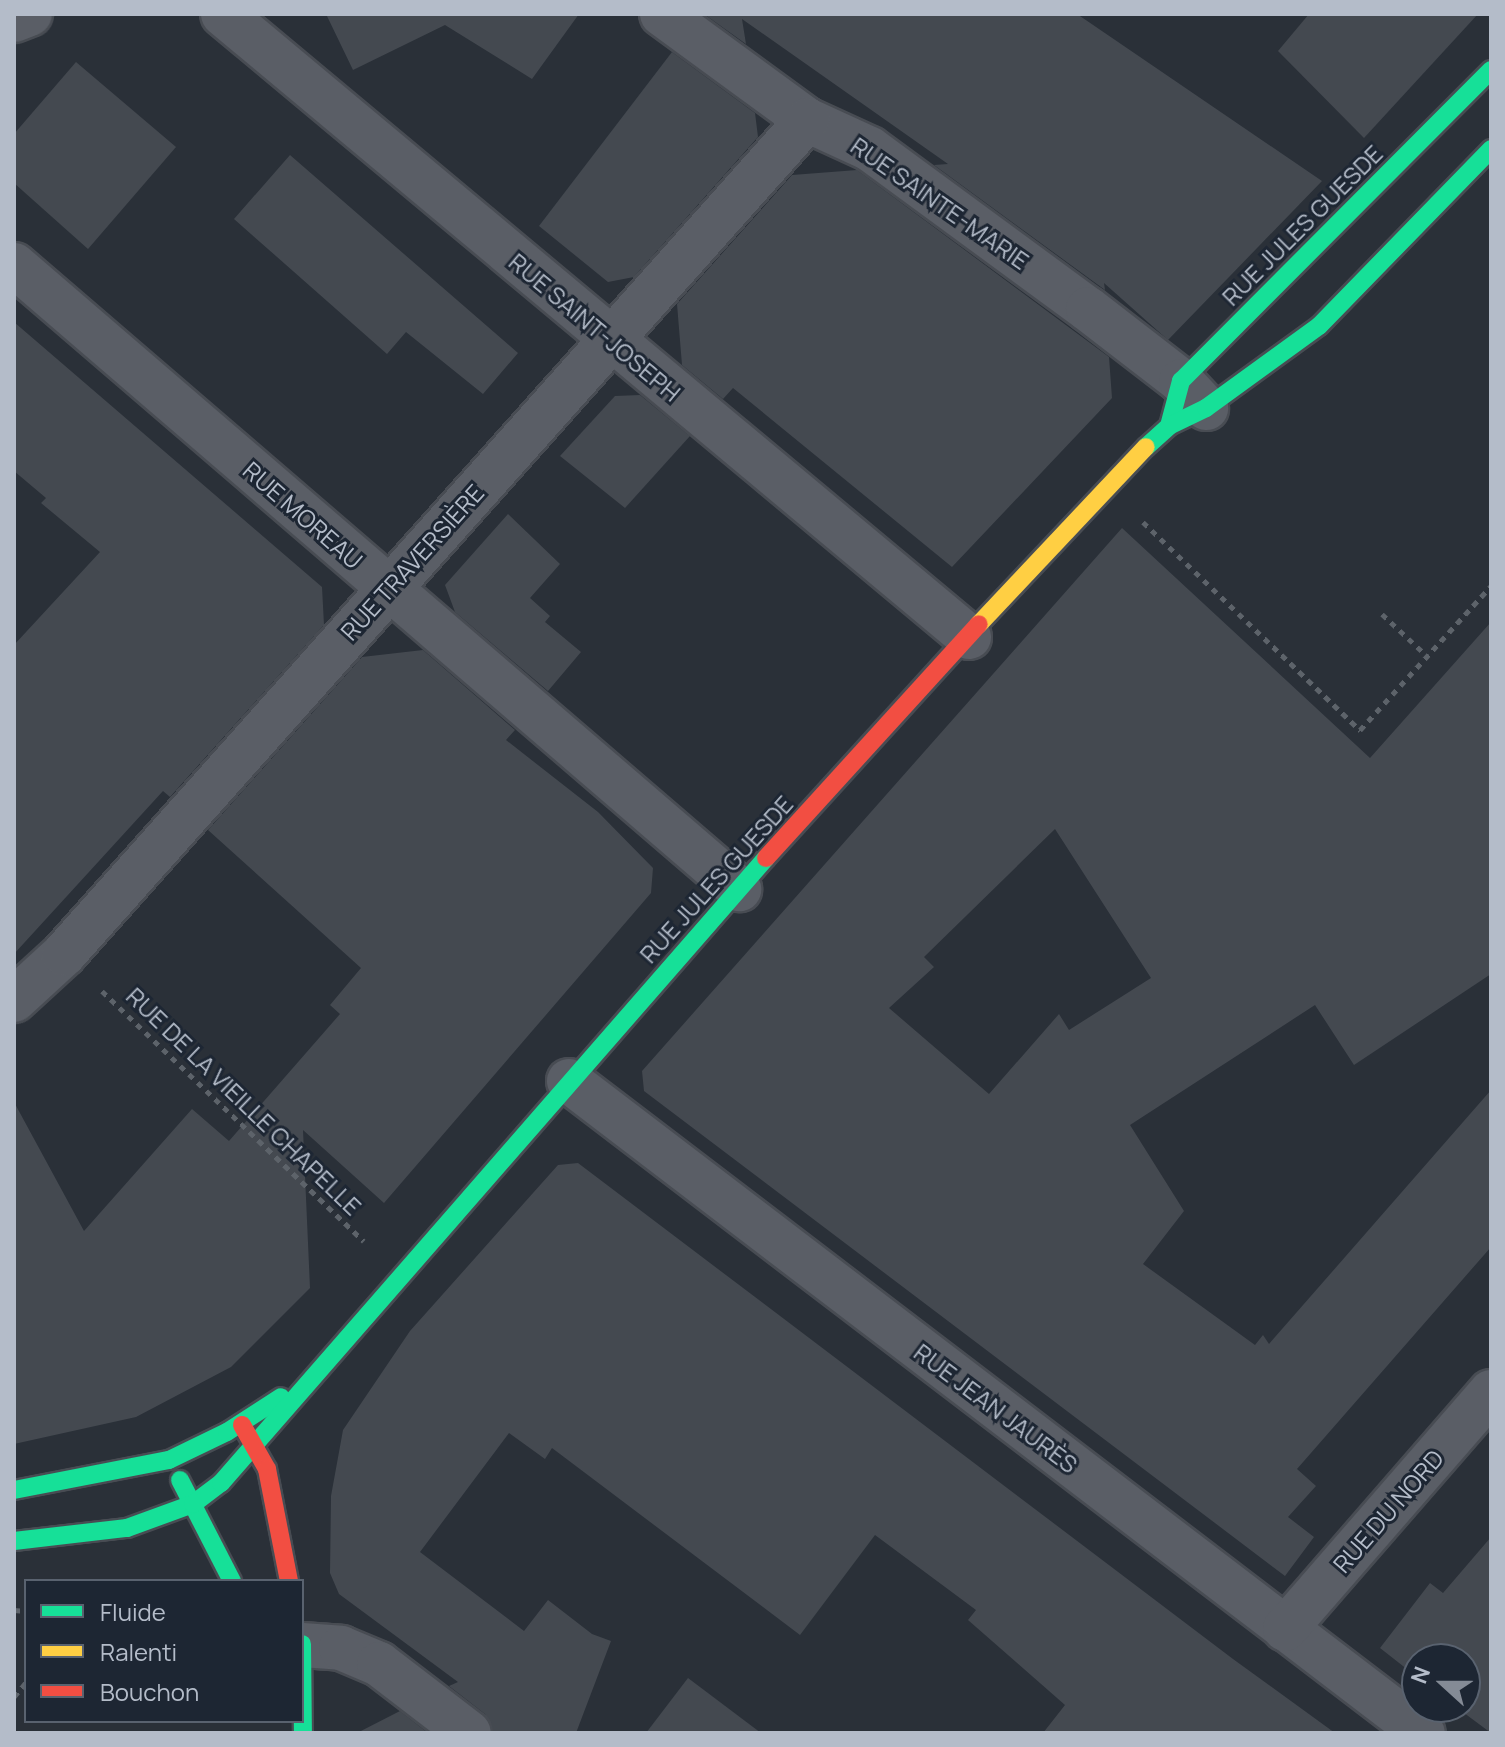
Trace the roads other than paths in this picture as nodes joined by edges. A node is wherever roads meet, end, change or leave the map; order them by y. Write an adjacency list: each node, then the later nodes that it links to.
1 (30, 14): 4 (street)
2 (223, 14): 9 (street, RUE SAINT-JOSEPH)
3 (662, 14): 6 (street, RUE SAINTE-MARIE)
4 (14, 20)
5 (1491, 70): 10 (main road, RUE JULES GUESDE)
6 (807, 120): 9 (street, RUE TRAVERSIÈRE); 10 (street, RUE SAINTE-MARIE)
7 (1491, 149): 10 (main road, RUE JULES GUESDE)
8 (14, 265): 11 (street, RUE MOREAU)
9 (609, 340): 11 (street, RUE TRAVERSIÈRE); 12 (street, RUE SAINT-JOSEPH)
10 (1185, 405): 12 (main road, RUE JULES GUESDE)
11 (388, 588): 13 (street, RUE MOREAU); 14 (street, RUE TRAVERSIÈRE)
12 (969, 637): 13 (main road, RUE JULES GUESDE)
13 (739, 889): 15 (main road, RUE JULES GUESDE)
14 (14, 1000)
15 (569, 1081): 16 (main road, RUE JULES GUESDE); 26 (street, RUE JEAN JAURÈS)
16 (312, 1374): 18 (main road, RUE JULES GUESDE); 19 (main road, RUE JULES GUESDE)
17 (1491, 1392): 26 (street, RUE DU NORD)
18 (241, 1424): 19 (main road); 20 (main road, RUE JULES GUESDE)
19 (256, 1448): 22 (main road, RUE JULES GUESDE); 25 (main road)
20 (169, 1460): 21 (main road, RUE JULES GUESDE); 22 (main road)
21 (14, 1490)
22 (193, 1504): 23 (main road); 24 (main road)
23 (14, 1541)
24 (231, 1579)
25 (289, 1579)
26 (1285, 1629): 29 (street, RUE JEAN JAURÈS)
27 (304, 1644): 28 (street)
28 (469, 1733)
29 (1423, 1733)

